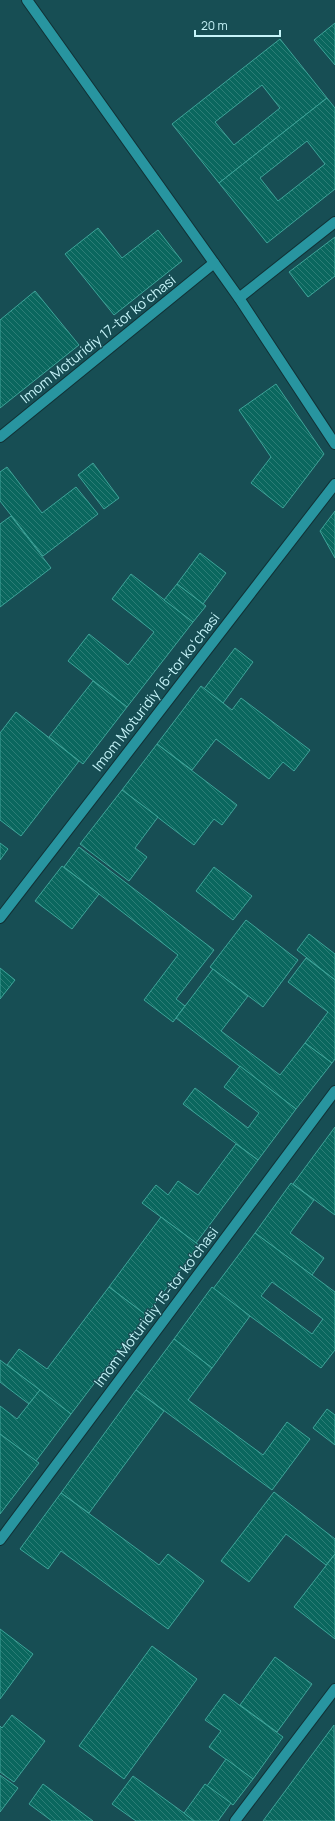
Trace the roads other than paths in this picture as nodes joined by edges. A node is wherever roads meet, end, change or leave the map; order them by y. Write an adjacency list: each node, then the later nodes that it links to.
1 (26, 0): 3 (street)
2 (335, 222): 4 (street)
3 (214, 263): 4 (street); 5 (street, Imom Moturidiy 17-tor koʻchasi)
4 (239, 298): 6 (street)
5 (0, 437)
6 (335, 444)
7 (335, 484): 8 (street, Imom Moturidiy 16-tor koʻchasi)
8 (0, 918)
9 (335, 1091): 10 (street, Imom Moturidiy 15-tor koʻchasi)
10 (0, 1540)
11 (335, 1688): 12 (street)
12 (235, 1821)

